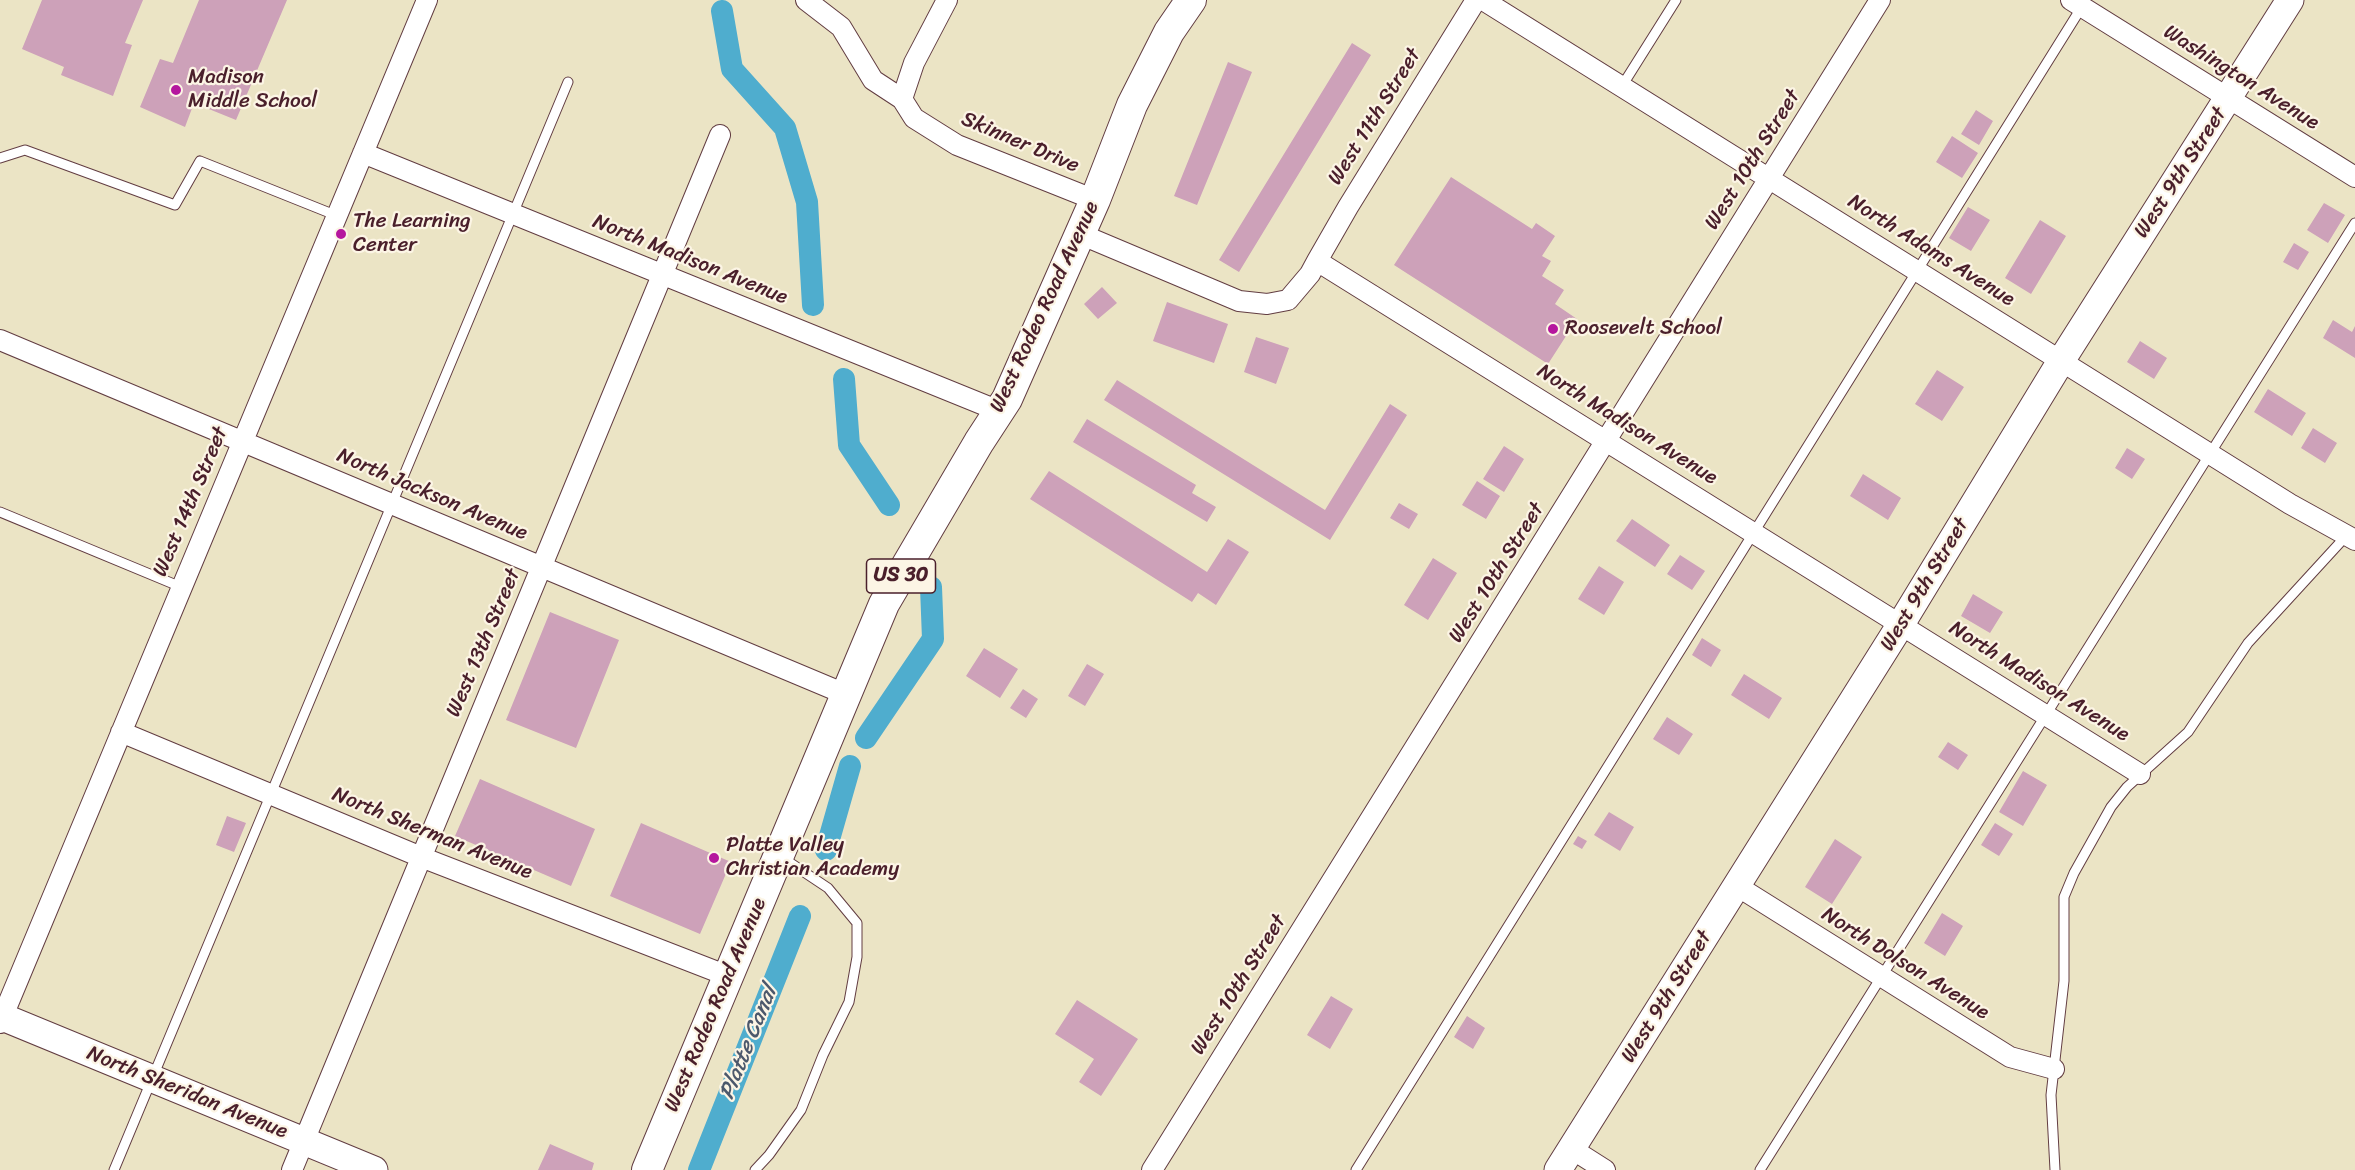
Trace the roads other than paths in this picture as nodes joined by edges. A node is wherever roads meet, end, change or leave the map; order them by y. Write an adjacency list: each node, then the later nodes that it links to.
1 (427, 0): 16 (street, West 14th Street)
2 (806, 0): 14 (street, Skinner Drive)
3 (947, 0): 14 (street)
4 (1191, 0): 20 (main road, West Rodeo Road Avenue / US 30)
5 (1476, 0): 25 (street, West 11th Street)
6 (1483, 0): 12 (street, North Adams Avenue)
7 (1676, 0): 12 (lane)
8 (1880, 0): 19 (street, West 10th Street)
9 (2290, 0): 13 (street, West 9th Street)
10 (2079, 2): 13 (street, Washington Avenue); 26 (lane)
11 (568, 82): 21 (lane)
12 (1622, 86): 19 (street, North Adams Avenue)
13 (2229, 98): 18 (street, Washington Avenue); 29 (street, West 9th Street)
14 (902, 99): 20 (street, Skinner Drive)
15 (720, 135): 27 (street, West 13th Street)
16 (363, 153): 21 (street, North Madison Avenue); 22 (street, West 14th Street)
17 (0, 158): 22 (lane)
18 (2355, 177)
19 (1770, 178): 26 (street, North Adams Avenue); 32 (street, West 10th Street)
20 (1095, 200): 24 (main road, West Rodeo Road Avenue / US 30)
21 (515, 214): 27 (street, North Madison Avenue); 34 (lane)
22 (335, 215): 31 (street, West 14th Street)
23 (2355, 223): 33 (lane)
24 (1080, 234): 25 (street); 30 (main road, West Rodeo Road Avenue / US 30)
25 (1317, 261): 32 (street, North Madison Avenue)
26 (1917, 270): 29 (street, North Adams Avenue); 36 (lane)
27 (663, 275): 30 (street, North Madison Avenue); 38 (street, West 13th Street)
28 (0, 340): 31 (street, North Jackson Avenue)
29 (2061, 361): 33 (street, North Adams Avenue); 40 (street, West 9th Street)
30 (999, 411): 41 (main road, West Rodeo Road Avenue / US 30)
31 (242, 441): 34 (street, North Jackson Avenue); 39 (street, West 14th Street)
32 (1607, 442): 36 (street, North Madison Avenue); 61 (street, West 10th Street)
33 (2211, 454): 37 (street, North Adams Avenue); 42 (lane)
34 (392, 504): 38 (street, North Jackson Avenue); 45 (lane)
35 (0, 512): 39 (lane)
36 (1753, 532): 40 (street, North Madison Avenue); 62 (lane)
37 (2351, 537): 44 (lane)
38 (542, 567): 41 (street, North Jackson Avenue); 47 (street, West 13th Street)
39 (182, 587): 43 (street, West 14th Street)
40 (1901, 624): 42 (street, North Madison Avenue); 48 (street, West 9th Street)
41 (845, 694): 46 (main road, West Rodeo Road Avenue / US 30)
42 (2048, 715): 44 (street, North Madison Avenue); 50 (lane)
43 (121, 732): 45 (street, North Sherman Avenue); 51 (street, West 14th Street)
44 (2140, 774): 52 (lane)
45 (270, 794): 47 (street, North Sherman Avenue); 53 (lane)
46 (778, 855): 49 (main road, West Rodeo Road Avenue / US 30); 60 (lane)
47 (421, 857): 49 (street, North Sherman Avenue); 54 (street, West 13th Street)
48 (1737, 886): 50 (street, North Dolson Avenue); 55 (street, West 9th Street)
49 (728, 976): 59 (main road, West Rodeo Road Avenue / US 30)
50 (1881, 978): 52 (street, North Dolson Avenue); 64 (lane)
51 (1, 1019): 53 (street, North Sheridan Avenue)
52 (2054, 1069): 65 (lane)
53 (152, 1079): 54 (street, North Sheridan Avenue); 56 (lane)
54 (304, 1141): 57 (street, West 13th Street); 58 (street, North Sheridan Avenue)
55 (1565, 1159): 63 (street)
56 (114, 1170)
57 (292, 1170)
58 (374, 1170)
59 (647, 1170)
60 (755, 1170)
61 (1152, 1170)
62 (1356, 1170)
63 (1605, 1170)
64 (1760, 1170)
65 (2055, 1170)

